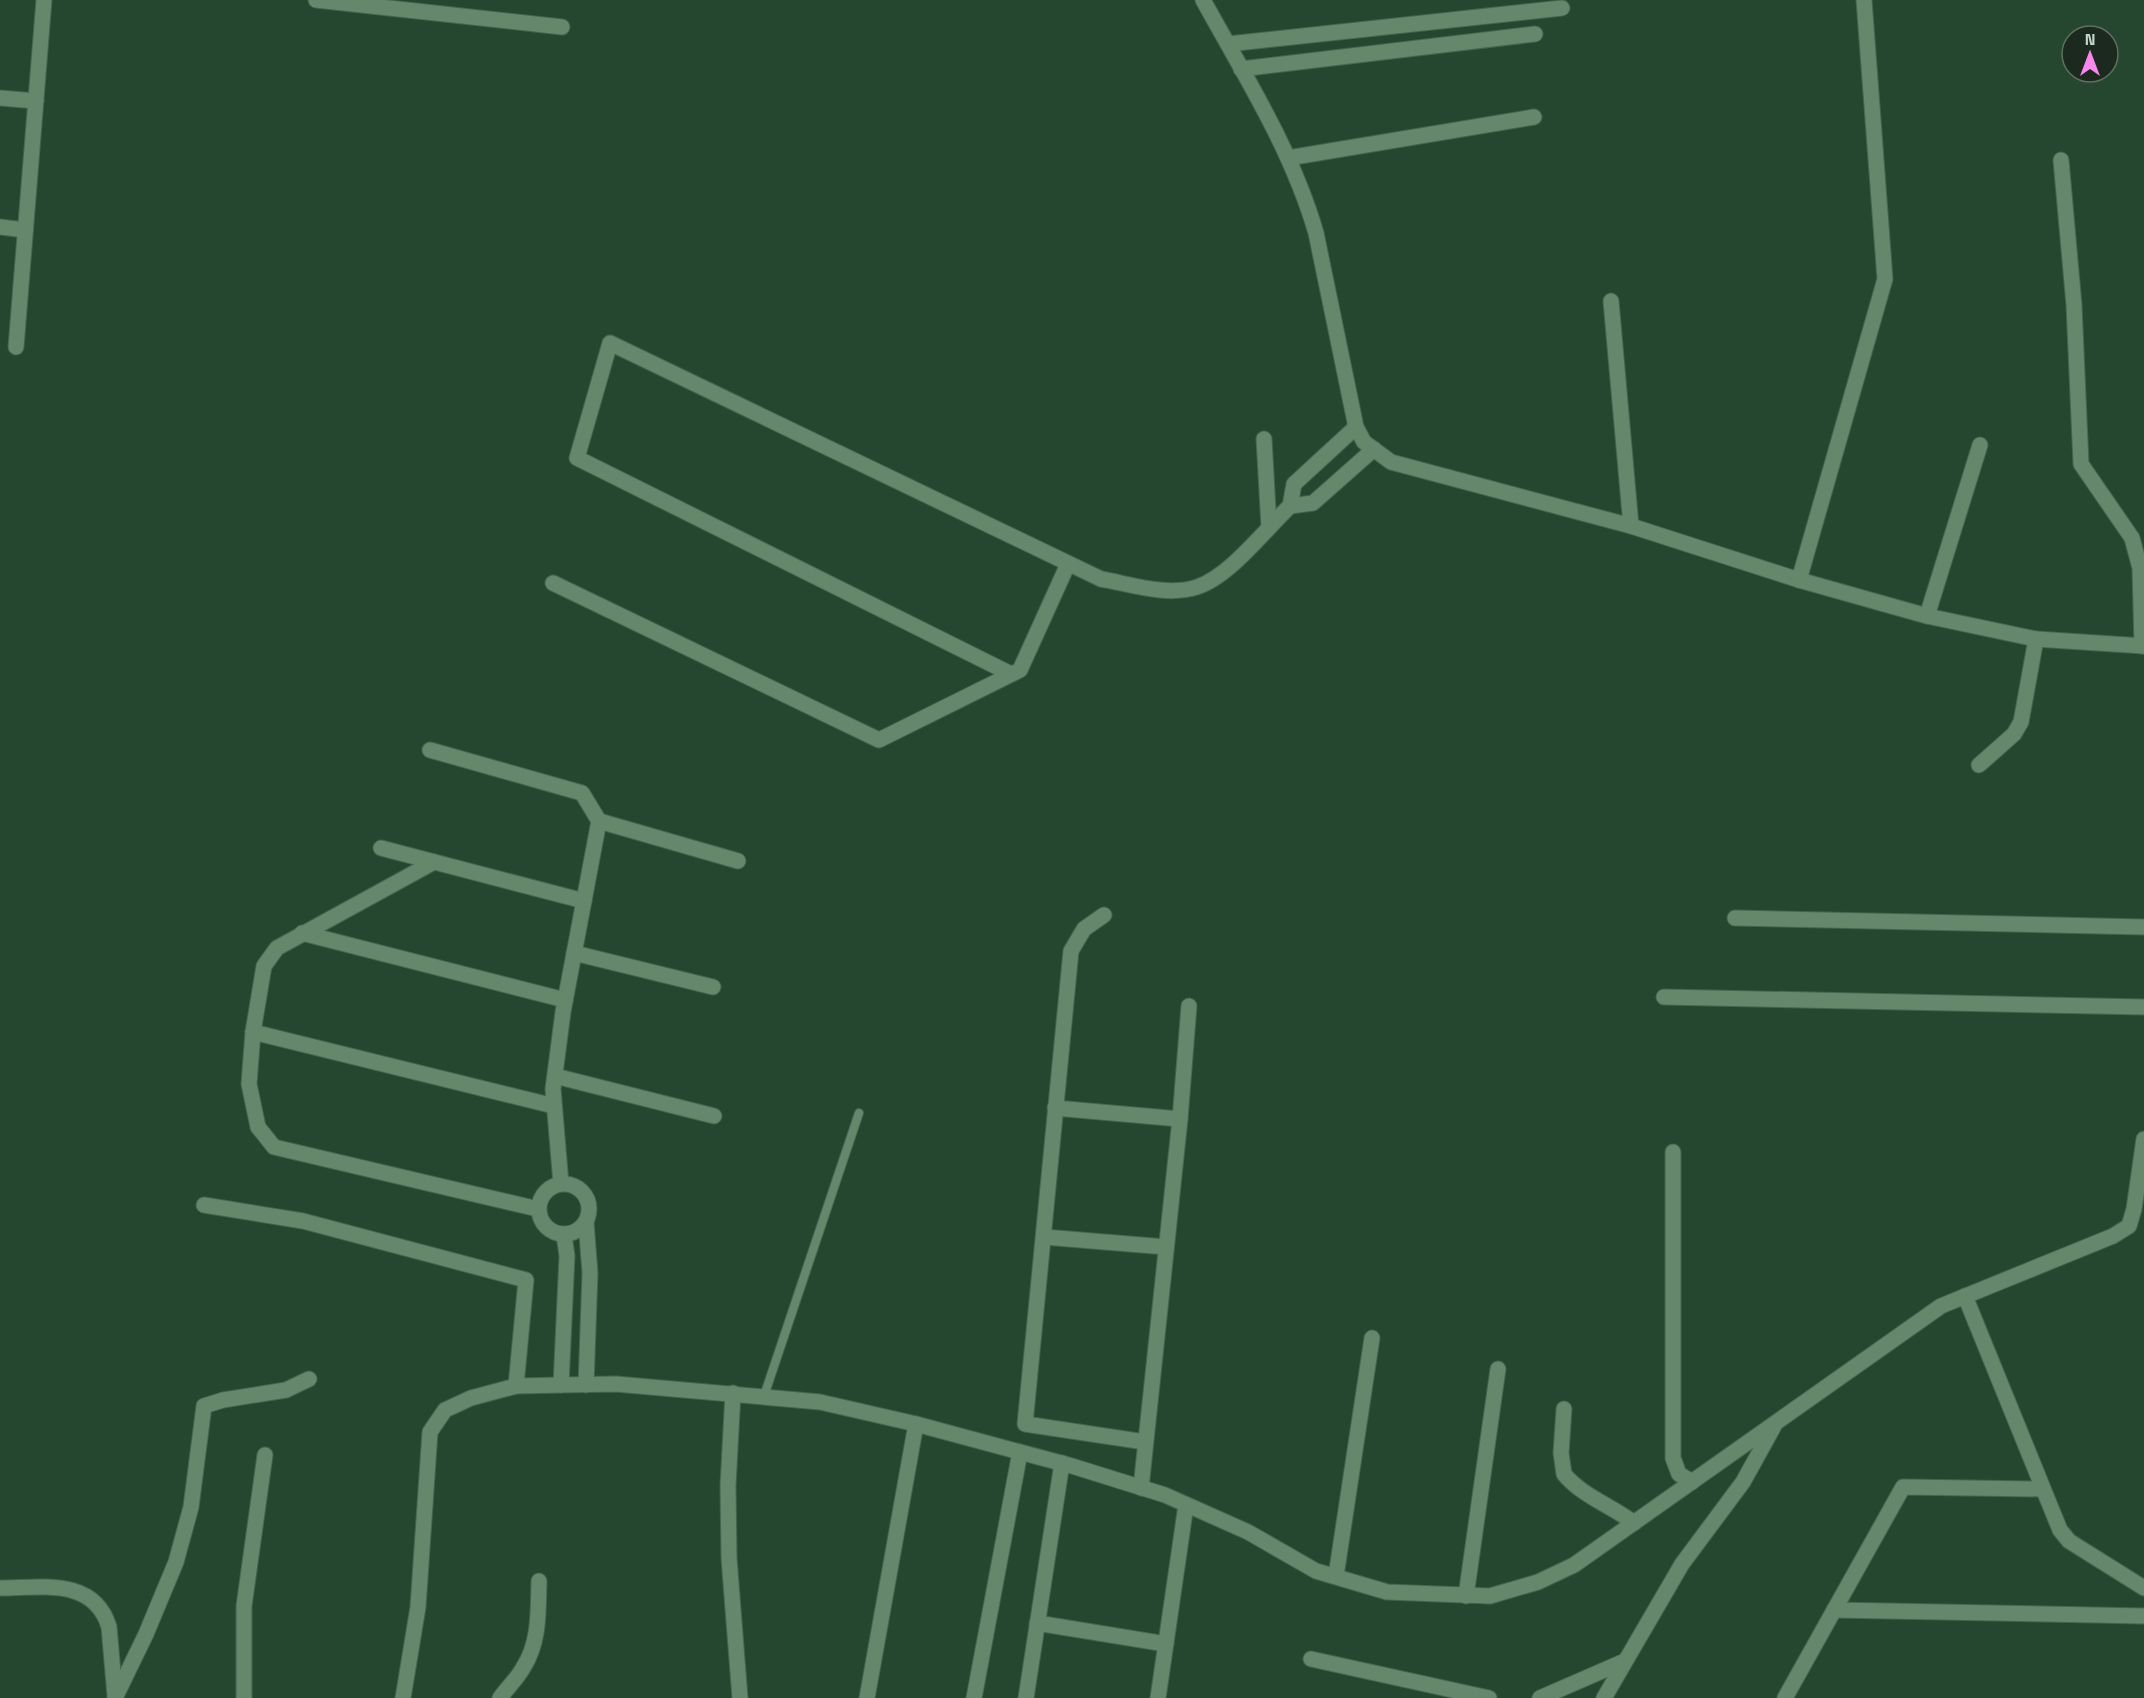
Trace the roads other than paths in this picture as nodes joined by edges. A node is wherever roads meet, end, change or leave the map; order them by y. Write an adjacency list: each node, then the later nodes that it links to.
1 (44, 0): 11 (street)
2 (316, 0): 6 (street)
3 (1203, 0): 8 (street)
4 (1864, 0): 27 (street)
5 (1562, 8): 8 (street)
6 (562, 27)
7 (1535, 34): 9 (street)
8 (1227, 44): 9 (street)
9 (1241, 69): 13 (street)
10 (0, 98): 11 (street)
11 (36, 101): 16 (street)
12 (1534, 117): 13 (street)
13 (1288, 158): 19 (street)
14 (2061, 160): 31 (street)
15 (0, 227): 16 (street)
16 (26, 230): 18 (street)
17 (1611, 301): 24 (street)
18 (16, 347)
19 (1356, 427): 22 (street); 23 (street)
20 (1264, 439): 25 (street)
21 (1980, 445): 29 (street)
22 (1374, 449): 23 (street); 24 (street)
23 (1290, 506): 25 (street)
24 (1631, 526): 27 (street)
25 (1269, 527): 26 (street)
26 (1068, 564): 32 (street); 32 (street)
27 (1799, 580): 29 (street)
28 (553, 583): 32 (street)
29 (1927, 616): 30 (street)
30 (2036, 639): 31 (street); 34 (street)
31 (2143, 646)
32 (1011, 674)
33 (430, 750): 35 (street)
34 (1978, 765)
35 (599, 821): 37 (street); 39 (street)
36 (381, 848): 38 (street)
37 (738, 861)
38 (434, 862): 39 (street); 43 (street)
39 (584, 901): 44 (street)
40 (1104, 915): 53 (street)
41 (1735, 918): 42 (street)
42 (2144, 927)
43 (302, 933): 47 (street); 50 (street)
44 (574, 952): 45 (street); 47 (street)
45 (713, 987)
46 (1664, 997): 49 (street)
47 (565, 1000): 51 (street)
48 (1190, 1006): 56 (street)
49 (2144, 1007)
50 (253, 1032): 52 (street); 61 (street)
51 (555, 1076): 52 (street); 55 (street)
52 (554, 1106): 59 (street)
53 (1055, 1108): 56 (street); 64 (street)
54 (859, 1113): 74 (lane)
55 (714, 1116)
56 (1180, 1119): 65 (street)
57 (2144, 1139): 66 (street)
58 (1673, 1152): 82 (street)
59 (561, 1184): 61 (street); 62 (street)
60 (204, 1205): 72 (street)
61 (538, 1209): 63 (street)
62 (586, 1222): 63 (street); 71 (street)
63 (564, 1235): 70 (street)
64 (1044, 1237): 65 (street); 78 (street)
65 (1166, 1247): 78 (street)
66 (1965, 1296): 76 (street); 84 (street)
67 (1372, 1338): 87 (street)
68 (1498, 1369): 91 (street)
69 (309, 1379): 98 (street)
70 (561, 1385): 71 (street); 72 (street)
71 (586, 1385): 73 (street)
72 (516, 1386): 100 (street)
73 (733, 1393): 74 (street); 102 (street)
74 (764, 1396): 77 (street)
75 (1564, 1409): 86 (street)
76 (1776, 1423): 82 (street); 97 (street)
77 (916, 1424): 79 (street); 103 (street)
78 (1145, 1442): 83 (street)
79 (1020, 1452): 81 (street); 104 (street)
80 (265, 1455): 99 (street)
81 (1062, 1463): 83 (street); 94 (street)
82 (1692, 1482): 86 (street)
83 (1141, 1488): 85 (street)
84 (2042, 1489): 90 (street); 92 (street)
85 (1186, 1505): 87 (street); 95 (street)
86 (1634, 1523): 91 (street)
87 (1336, 1576): 91 (street)
88 (539, 1581): 101 (street)
89 (0, 1588): 98 (street)
90 (2144, 1588)
91 (1466, 1596)
92 (1834, 1610): 93 (street); 110 (street)
93 (2144, 1616)
94 (1037, 1623): 95 (street); 105 (street)
95 (1166, 1644): 106 (street)
96 (1311, 1659): 107 (street)
97 (1625, 1660): 108 (street); 109 (street)
98 (115, 1698)
99 (244, 1698)
100 (403, 1698)
101 (500, 1698)
102 (740, 1698)
103 (867, 1698)
104 (974, 1698)
105 (1026, 1698)
106 (1158, 1698)
107 (1489, 1698)
108 (1540, 1698)
109 (1604, 1698)
110 (1785, 1698)

